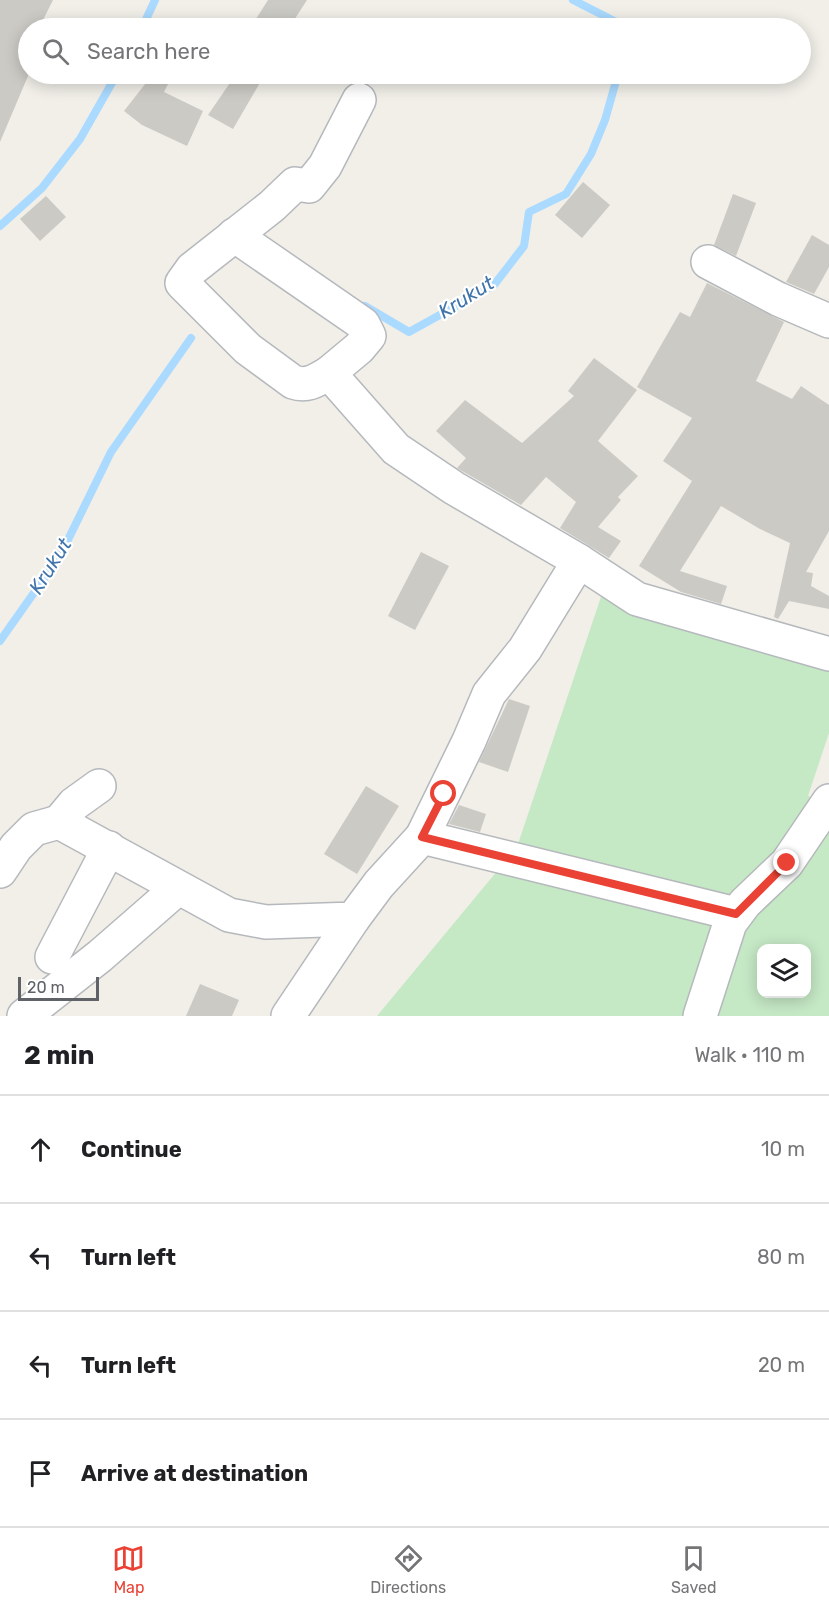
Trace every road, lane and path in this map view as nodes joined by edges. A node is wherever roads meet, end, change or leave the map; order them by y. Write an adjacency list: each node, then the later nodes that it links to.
1 (359, 100): 2 (street)
2 (234, 235): 5 (street); 5 (street)
3 (708, 262): 4 (street)
4 (829, 321)
5 (329, 373): 6 (street)
6 (579, 561): 7 (street); 11 (street)
7 (829, 654)
8 (99, 786): 10 (street)
9 (829, 801): 15 (street)
10 (59, 822): 12 (street); 13 (street)
11 (422, 837): 15 (street); 16 (street)
12 (109, 848): 14 (street); 17 (street)
13 (0, 871)
14 (178, 888): 16 (street); 18 (street)
15 (736, 914): 20 (street)
16 (353, 919): 19 (street)
17 (52, 957)
18 (24, 1016)
19 (288, 1016)
20 (700, 1016)

